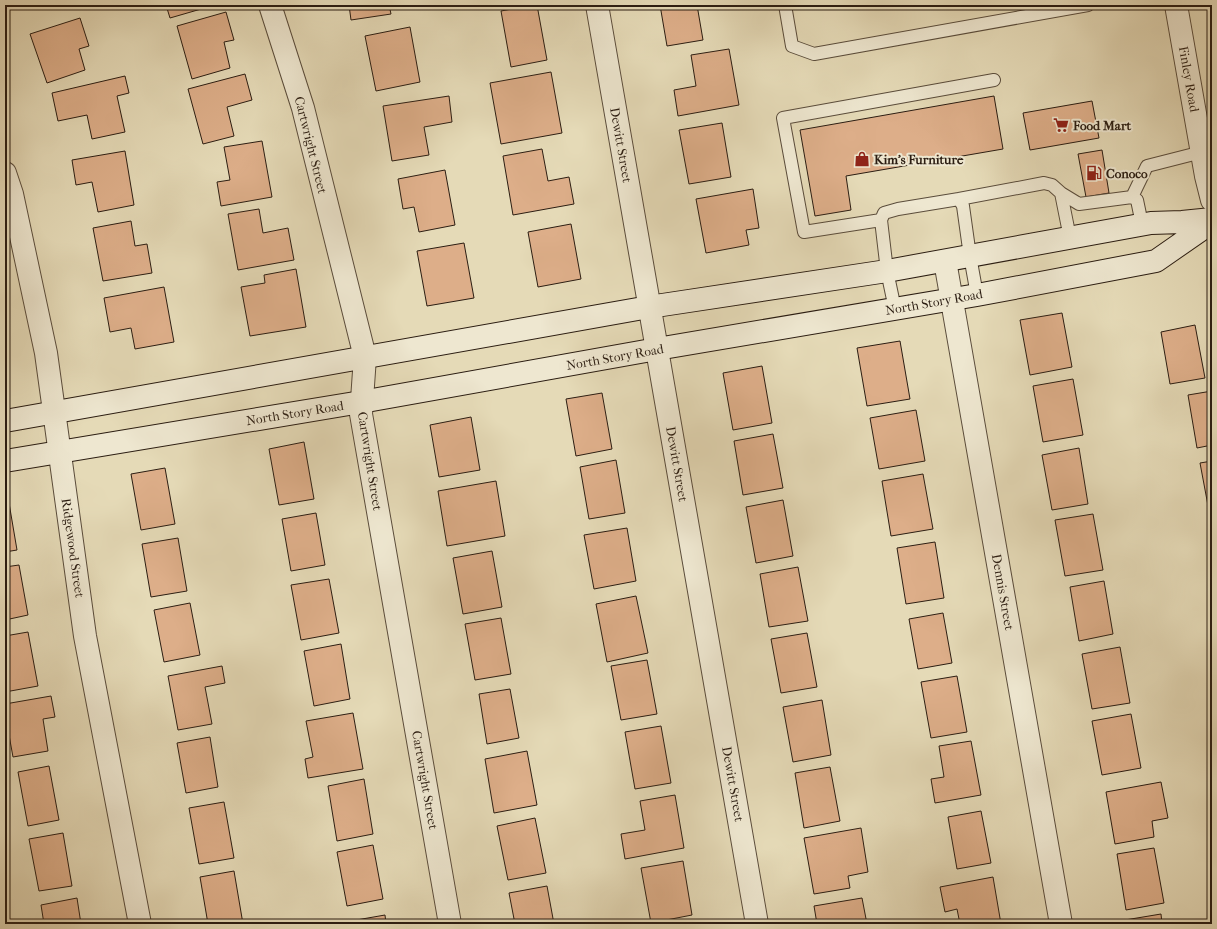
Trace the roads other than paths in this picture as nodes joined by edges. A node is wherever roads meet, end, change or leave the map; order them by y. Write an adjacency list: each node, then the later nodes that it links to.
1 (270, 5): 25 (street, Cartwright Street)
2 (597, 5): 22 (street, Dewitt Street)
3 (785, 5): 4 (lane)
4 (1088, 5)
5 (1176, 5): 7 (street, Finley Road)
6 (994, 80): 13 (lane)
7 (1202, 152): 10 (lane); 12 (street, Finley Road)
8 (5, 173): 27 (street, Ridgewood Street)
9 (1061, 193): 10 (lane); 11 (lane); 16 (lane)
10 (1132, 197): 15 (lane)
11 (959, 199): 13 (lane); 17 (lane)
12 (1212, 200)
13 (881, 220): 19 (lane)
14 (1212, 221): 15 (street, North Story Road); 20 (street, North Story Road)
15 (1142, 224): 16 (street, North Story Road)
16 (1070, 238): 17 (street, North Story Road)
17 (970, 256): 18 (street, North Story Road); 20 (lane)
18 (945, 261): 19 (street, North Story Road); 21 (street, Dennis Street)
19 (887, 271): 22 (street, North Story Road); 23 (lane)
20 (977, 295): 21 (street, North Story Road)
21 (951, 299): 23 (street, North Story Road); 34 (street, Dennis Street)
22 (649, 307): 24 (street, Dewitt Street); 25 (street, North Story Road)
23 (895, 309): 24 (street, North Story Road)
24 (657, 350): 26 (street, North Story Road); 33 (street, Dewitt Street)
25 (365, 357): 26 (street, Cartwright Street); 27 (street, North Story Road)
26 (361, 402): 29 (street, North Story Road); 32 (street, Cartwright Street)
27 (54, 413): 28 (street, North Story Road); 29 (street, Ridgewood Street)
28 (5, 421)
29 (60, 452): 30 (street, North Story Road); 31 (street, Ridgewood Street)
30 (5, 461)
31 (140, 924)
32 (450, 924)
33 (757, 924)
34 (1061, 924)

